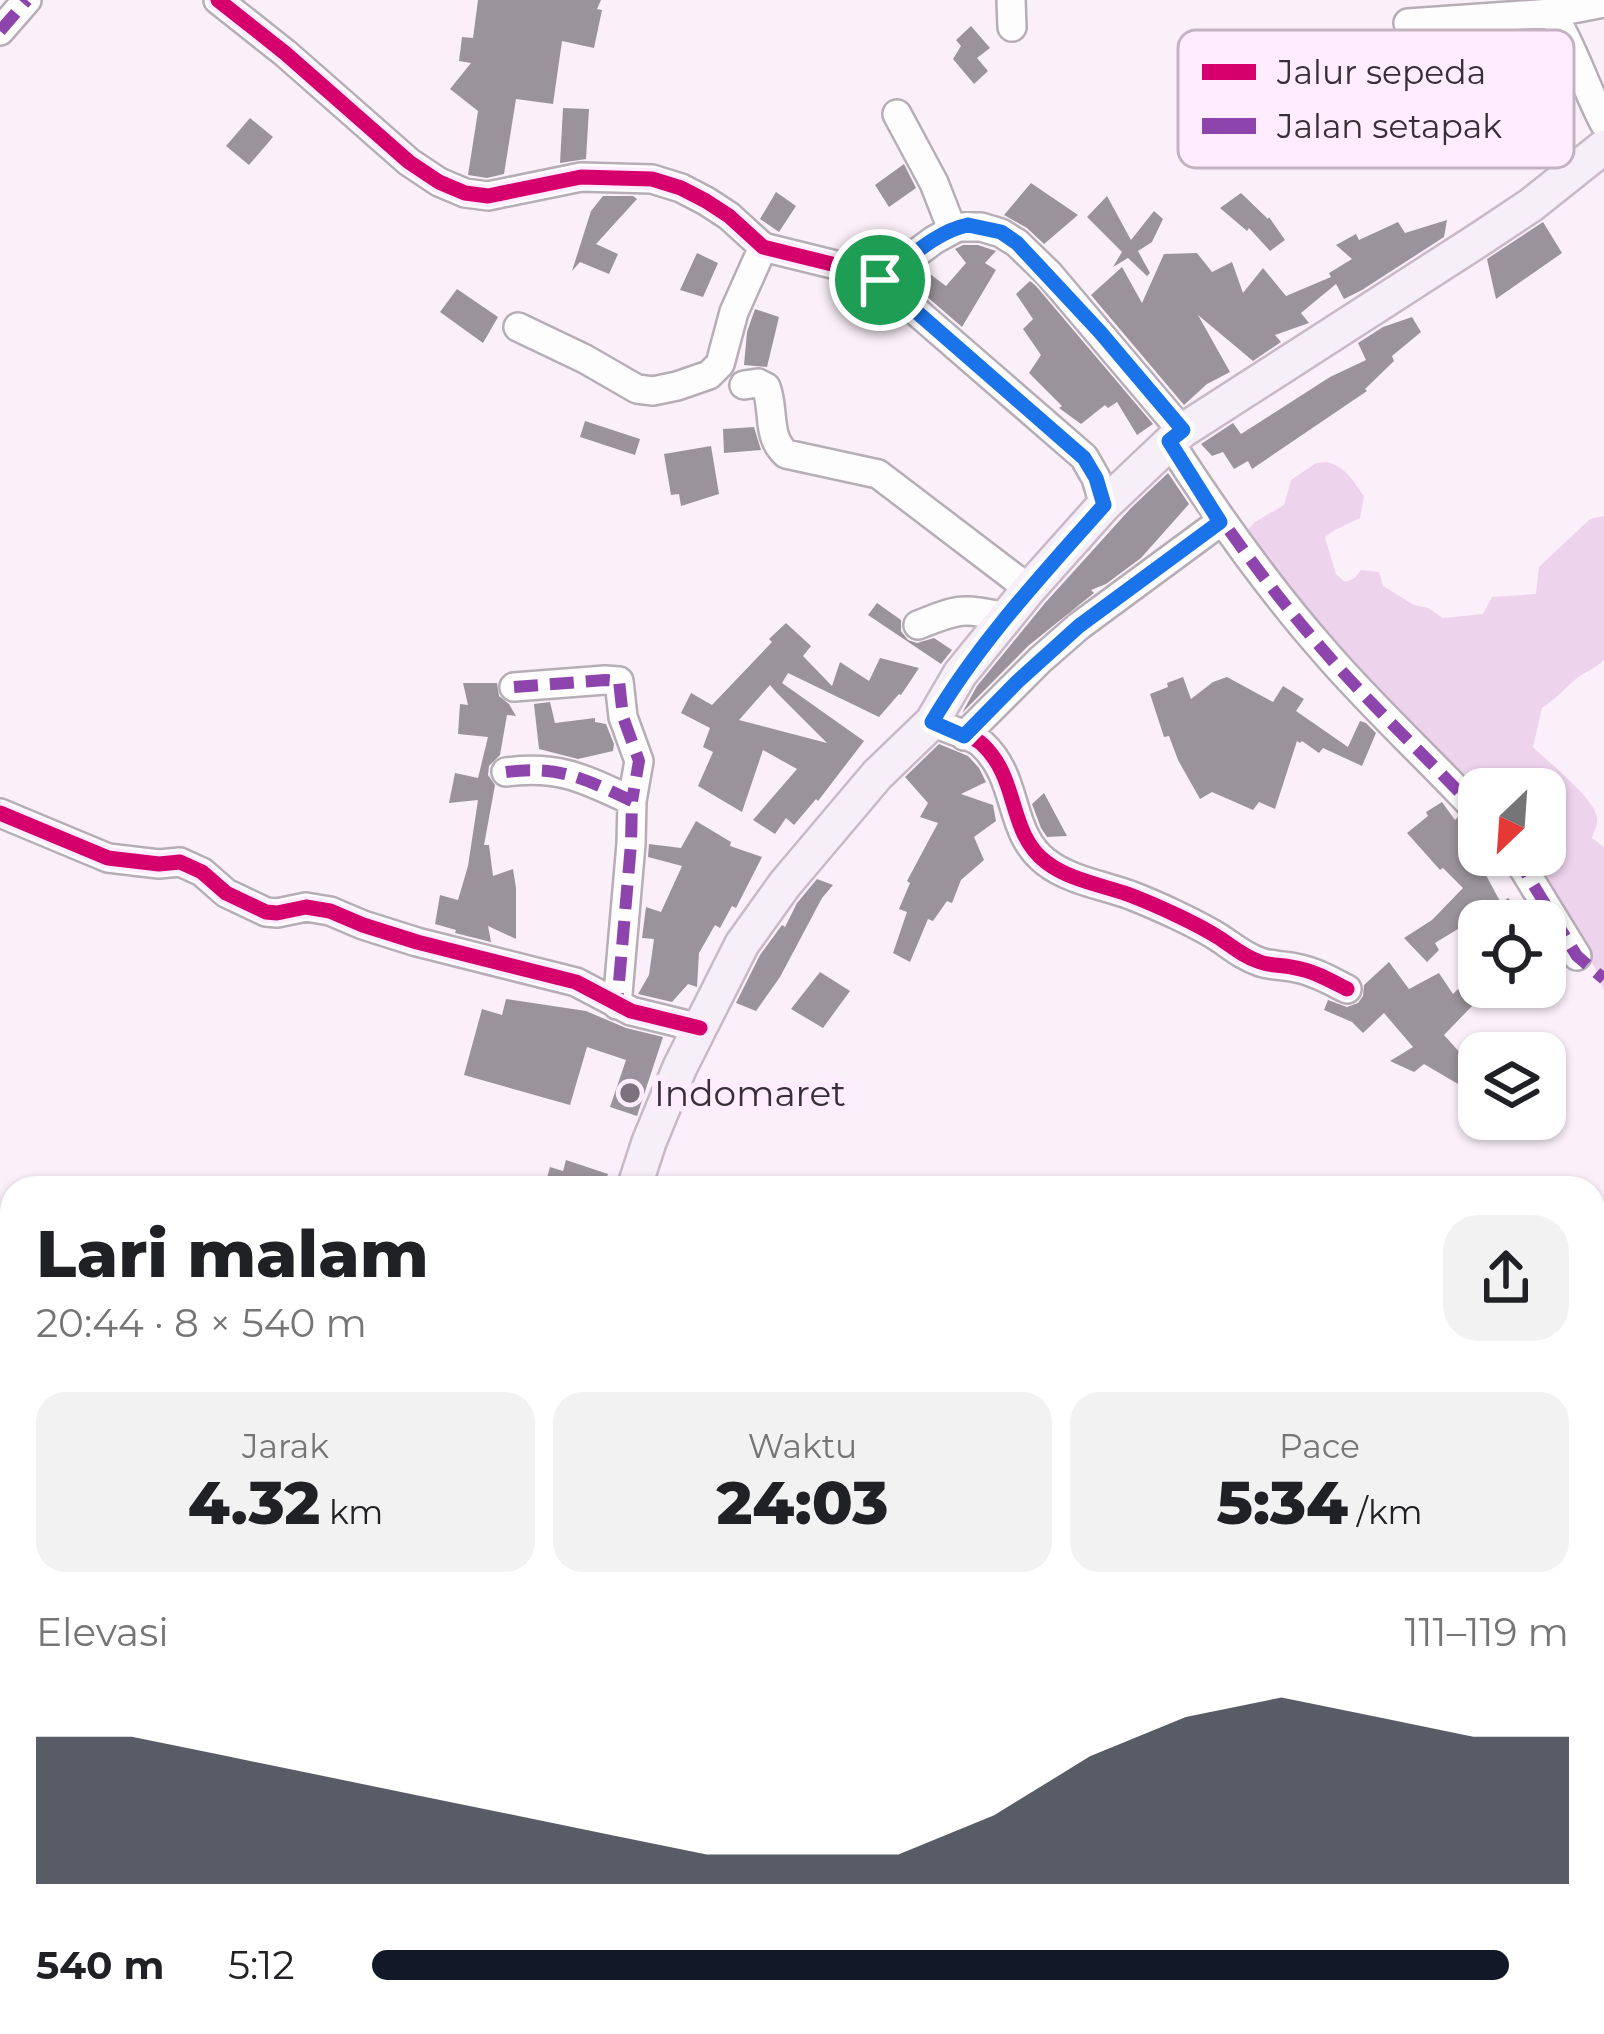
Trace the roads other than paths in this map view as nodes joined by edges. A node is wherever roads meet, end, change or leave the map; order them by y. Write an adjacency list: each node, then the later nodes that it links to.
1 (27, 0): 8 (street)
2 (218, 0): 14 (street)
3 (1604, 3): 5 (street)
4 (1438, 11): 5 (street); 6 (street)
5 (1552, 13): 7 (street)
6 (1408, 23)
7 (1562, 30)
8 (0, 31)
9 (1574, 55): 11 (street)
10 (897, 114): 13 (street)
11 (1604, 123)
12 (1604, 147): 18 (main road)
13 (952, 229): 15 (street); 18 (street)
14 (763, 247): 15 (street); 16 (street)
15 (880, 280): 19 (street)
16 (518, 327)
17 (744, 385): 21 (street)
18 (1176, 436): 19 (main road); 20 (street)
19 (1104, 505): 21 (main road)
20 (1220, 522): 26 (street); 28 (street)
21 (1029, 589): 22 (main road)
22 (1006, 617): 23 (street); 25 (main road)
23 (917, 625)
24 (514, 687): 29 (street)
25 (932, 722): 26 (street); 35 (main road)
26 (964, 736): 33 (street)
27 (506, 772): 29 (street)
28 (1458, 791)
29 (632, 801): 34 (street)
30 (0, 813): 34 (street)
31 (1528, 876): 32 (street)
32 (1577, 956)
33 (1347, 989)
34 (617, 1005): 35 (street)
35 (700, 1028): 36 (main road)
36 (638, 1176)

